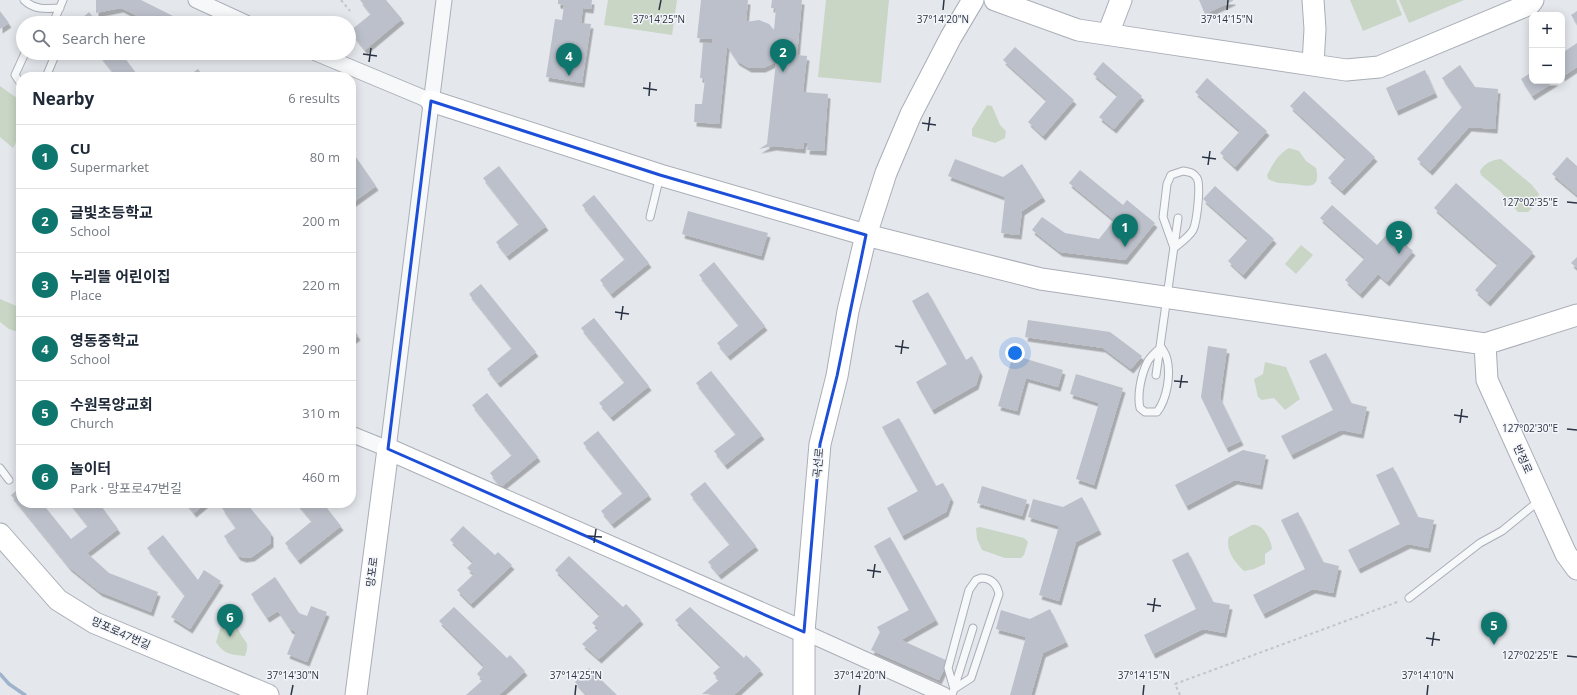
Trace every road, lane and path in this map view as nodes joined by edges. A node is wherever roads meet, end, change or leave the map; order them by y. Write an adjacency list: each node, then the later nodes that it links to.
1 (24, 0): 11 (lane)
2 (64, 0): 11 (lane)
3 (196, 0): 14 (street)
4 (341, 0): 12 (path)
5 (444, 0): 22 (street)
6 (973, 0): 26 (street, 곡선로)
7 (995, 0): 15 (street)
8 (1120, 0): 15 (street)
9 (1313, 0): 19 (street)
10 (1534, 0): 19 (street)
11 (60, 8): 13 (lane)
12 (350, 11)
13 (58, 16)
14 (231, 16)
15 (1108, 34): 19 (street)
16 (22, 60): 20 (lane)
17 (53, 60): 21 (lane)
18 (333, 60): 22 (street)
19 (1313, 64)
20 (16, 72)
21 (48, 72)
22 (431, 101): 23 (street); 34 (street)
23 (660, 175): 24 (lane); 26 (street)
24 (650, 217)
25 (1178, 218): 27 (lane)
26 (866, 235): 28 (street); 42 (street, 곡선로)
27 (1174, 248): 27 (lane); 28 (lane)
28 (1168, 298): 30 (street); 31 (lane)
29 (1577, 315): 30 (street)
30 (1485, 344): 37 (street, 반정로)
31 (1161, 347): 31 (lane); 32 (lane)
32 (1156, 375)
33 (356, 436): 34 (street)
34 (388, 449): 42 (street); 45 (street, 망포로)
35 (0, 468): 36 (lane)
36 (10, 480)
37 (1541, 500): 39 (street, 반정로); 40 (lane)
38 (0, 534): 44 (street, 망포로47번길)
39 (1577, 570)
40 (1409, 598): 47 (path)
41 (973, 628): 43 (lane)
42 (804, 632): 43 (street); 46 (street, 곡선로)
43 (950, 693): 43 (lane)
44 (268, 695)
45 (356, 695)
46 (804, 695)
47 (1180, 695)

